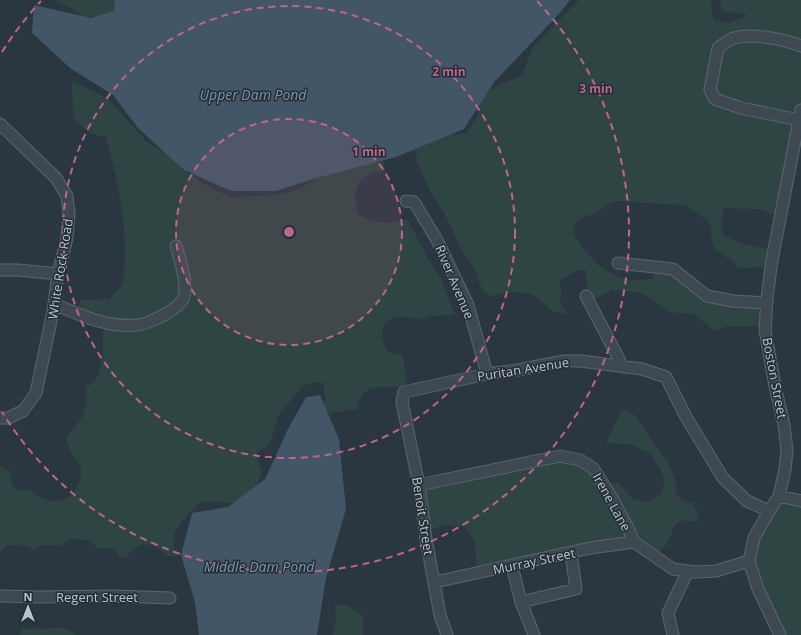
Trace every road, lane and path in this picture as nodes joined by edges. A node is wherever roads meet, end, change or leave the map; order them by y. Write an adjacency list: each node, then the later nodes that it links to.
1 (801, 46): 2 (street)
2 (800, 115): 10 (street, Boston Street)
3 (0, 124): 8 (street, White Rock Road)
4 (406, 202): 13 (street, River Avenue)
5 (176, 246): 11 (street)
6 (618, 264): 10 (street)
7 (0, 270): 8 (street)
8 (58, 274): 11 (street, White Rock Road)
9 (586, 296): 12 (street)
10 (767, 303): 17 (street, Boston Street)
11 (54, 304): 15 (street, White Rock Road)
12 (623, 367): 13 (street, Puritan Avenue); 19 (street, Puritan Avenue)
13 (487, 374): 14 (street, Puritan Avenue)
14 (402, 397): 16 (street, Benoit Street)
15 (0, 418)
16 (419, 485): 20 (street, Irene Lane); 25 (street, Benoit Street)
17 (779, 496): 18 (street); 19 (street, Boston Street)
18 (801, 501)
19 (769, 511): 22 (street, Boston Street)
20 (634, 542): 21 (street, Murray Street); 24 (street, Irene Lane)
21 (571, 553): 23 (street, Murray Street); 28 (street)
22 (749, 562): 24 (street, Irene Lane); 32 (street)
23 (512, 566): 25 (street, Murray Street); 28 (street)
24 (688, 571): 31 (street)
25 (435, 582): 29 (street, Benoit Street)
26 (0, 596): 27 (street, Regent Street)
27 (170, 598)
28 (521, 602): 30 (street)
29 (447, 635)
30 (534, 635)
31 (673, 635)
32 (780, 635)

